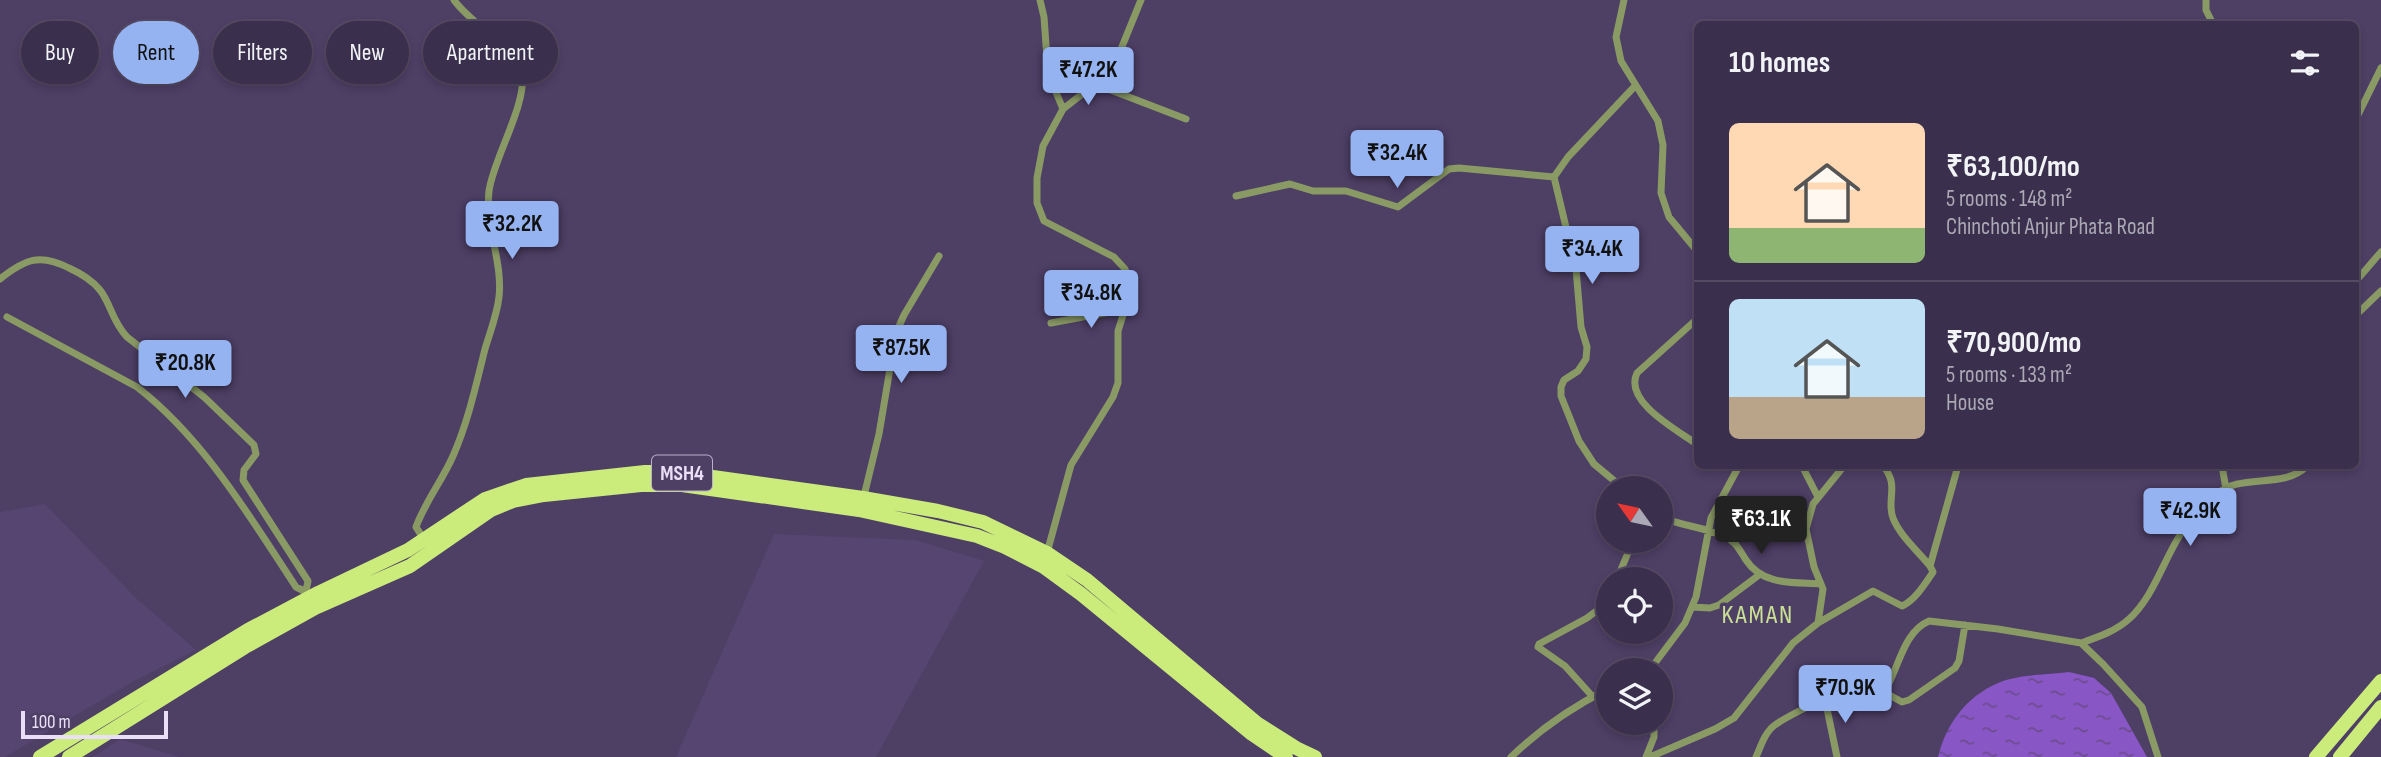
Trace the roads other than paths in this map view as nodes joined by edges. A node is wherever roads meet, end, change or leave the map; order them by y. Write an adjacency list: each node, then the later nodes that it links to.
1 (454, 0): 40 (street)
2 (1040, 0): 10 (street)
3 (1142, 0): 8 (street)
4 (1624, 0): 9 (street)
5 (2206, 0): 6 (street)
6 (2212, 21)
7 (2381, 68): 11 (street)
8 (1095, 84): 10 (street); 12 (street)
9 (1635, 86): 13 (street); 15 (street)
10 (1063, 108): 21 (street)
11 (2359, 113)
12 (1186, 119)
13 (1554, 177): 14 (street); 34 (street)
14 (1236, 196)
15 (1694, 247)
16 (2381, 252): 18 (street)
17 (939, 256): 37 (street)
18 (2359, 278)
19 (0, 279): 45 (street)
20 (2381, 291): 22 (street)
21 (1125, 309): 25 (street); 41 (street)
22 (2359, 311)
23 (7, 317): 45 (street)
24 (1694, 322): 26 (street)
25 (1051, 323)
26 (1694, 442)
27 (1738, 469): 39 (street)
28 (1803, 469): 36 (street)
29 (1841, 469): 36 (street)
30 (1885, 469): 42 (street)
31 (1957, 469): 42 (street)
32 (2223, 469): 35 (street)
33 (2303, 469): 35 (street)
34 (1608, 476)
35 (2226, 489): 50 (street)
36 (1818, 497): 44 (street)
37 (861, 504): 40 (main road, MSH4); 41 (main road, MSH4)
38 (1673, 521): 39 (street)
39 (1710, 532): 43 (street); 46 (street)
40 (428, 546): 45 (main road, MSH4)
41 (1045, 560): 63 (main road, MSH4); 64 (main road, MSH4)
42 (1930, 566): 48 (street)
43 (1759, 575): 44 (street); 46 (street)
44 (1821, 584): 48 (street)
45 (311, 598): 61 (main road, MSH4); 62 (main road, MSH4)
46 (1692, 607): 51 (street)
47 (1596, 611): 55 (street)
48 (1818, 623): 66 (street)
49 (1965, 625): 50 (street); 53 (street); 53 (street)
50 (2081, 643): 69 (street)
51 (1661, 658)
52 (2381, 681): 59 (main road)
53 (1882, 691): 56 (street)
54 (1596, 696): 55 (street)
55 (1593, 697): 65 (street)
56 (1825, 699): 67 (street); 68 (street)
57 (2381, 707): 60 (main road)
58 (1654, 735): 66 (street)
59 (2327, 744): 60 (street); 70 (main road)
60 (2342, 756)
61 (40, 757)
62 (69, 757)
63 (1286, 757)
64 (1315, 757)
65 (1511, 757)
66 (1648, 757)
67 (1756, 757)
68 (1837, 757)
69 (2158, 757)
70 (2316, 757)

